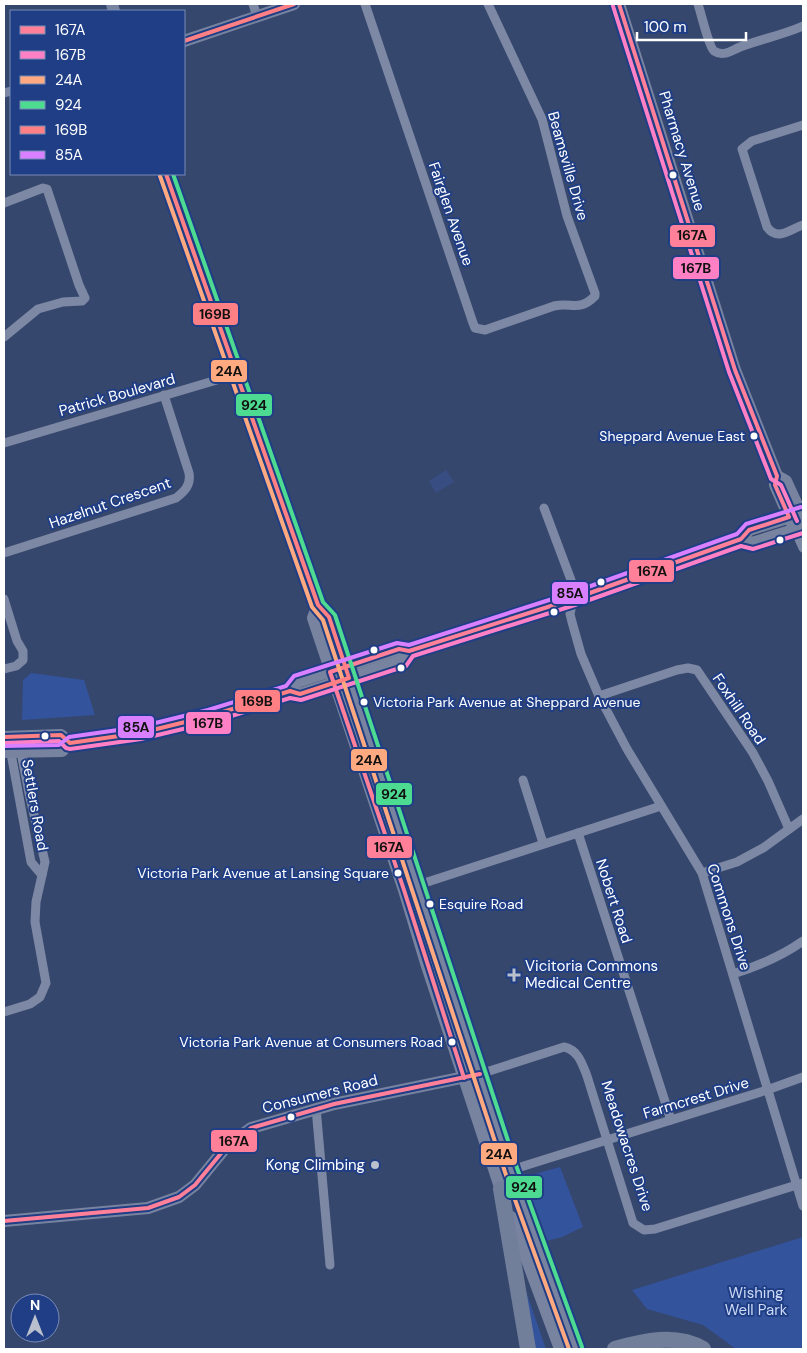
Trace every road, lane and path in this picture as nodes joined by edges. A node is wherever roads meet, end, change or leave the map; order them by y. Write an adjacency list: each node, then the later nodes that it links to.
1 (253, 4): 7 (street)
2 (294, 4): 7 (main road)
3 (364, 4): 14 (street, Fairglen Avenue)
4 (488, 4): 14 (street, Beamsville Drive)
5 (619, 4): 20 (main road, Pharmacy Avenue)
6 (698, 4): 8 (street)
7 (257, 16): 9 (main road)
8 (803, 26)
9 (185, 41)
10 (803, 125): 13 (street)
11 (166, 175): 16 (main road)
12 (4, 203): 15 (street)
13 (803, 225)
14 (582, 306)
15 (4, 337)
16 (237, 374): 17 (street, Patrick Boulevard); 27 (main road)
17 (164, 395): 18 (street, Patrick Boulevard); 24 (street, Hazelnut Crescent)
18 (4, 443)
19 (544, 508): 26 (street, Commons Drive)
20 (799, 515): 21 (main road, Pharmacy Avenue); 22 (main road)
21 (799, 528): 22 (main road); 23 (street, Pharmacy Avenue)
22 (741, 539): 26 (main road)
23 (803, 548)
24 (4, 553)
25 (4, 599): 28 (street)
26 (573, 599): 29 (main road); 31 (street, Commons Drive)
27 (318, 605): 29 (main road); 30 (main road)
28 (4, 669)
29 (348, 673): 30 (main road); 43 (main road)
30 (333, 678): 33 (main road); 44 (main road)
31 (599, 696): 36 (street, Commons Drive); 38 (street, Foxhill Road)
32 (10, 737): 33 (main road); 34 (street, Settlers Road)
33 (70, 743): 34 (main road)
34 (13, 753): 42 (street, Settlers Road); 42 (street, Settlers Road)
35 (523, 780): 40 (street)
36 (661, 806): 39 (street); 41 (street, Commons Drive)
37 (803, 819): 38 (street)
38 (789, 829): 41 (street)
39 (578, 833): 40 (street); 53 (street, Nobert Road)
40 (543, 843): 43 (street)
41 (702, 873): 46 (street, Commons Drive)
42 (42, 875): 47 (street, Settlers Road)
43 (418, 886): 44 (street); 48 (main road)
44 (404, 890): 50 (main road)
45 (803, 941): 46 (street)
46 (733, 974): 51 (street, Commons Drive)
47 (4, 1012)
48 (480, 1074): 50 (main road, Meadowacres Drive); 54 (street, Meadowacres Drive); 55 (main road)
49 (803, 1077): 51 (street, Farmcrest Drive)
50 (464, 1078): 52 (main road, Consumers Road); 57 (main road)
51 (767, 1090): 53 (street, Farmcrest Drive); 56 (street, Commons Drive)
52 (316, 1108): 59 (main road, Consumers Road); 60 (street)
53 (671, 1120): 54 (street, Farmcrest Drive)
54 (606, 1140): 55 (street, Farmcrest Drive); 56 (street, Meadowacres Drive)
55 (511, 1170): 63 (main road)
56 (800, 1184): 58 (street, Commons Drive)
57 (501, 1189): 61 (highway); 62 (main road)
58 (803, 1206)
59 (4, 1221)
60 (330, 1265)
61 (528, 1349)
62 (560, 1349)
63 (576, 1349)
64 (615, 1349): 65 (highway)
65 (703, 1349)

